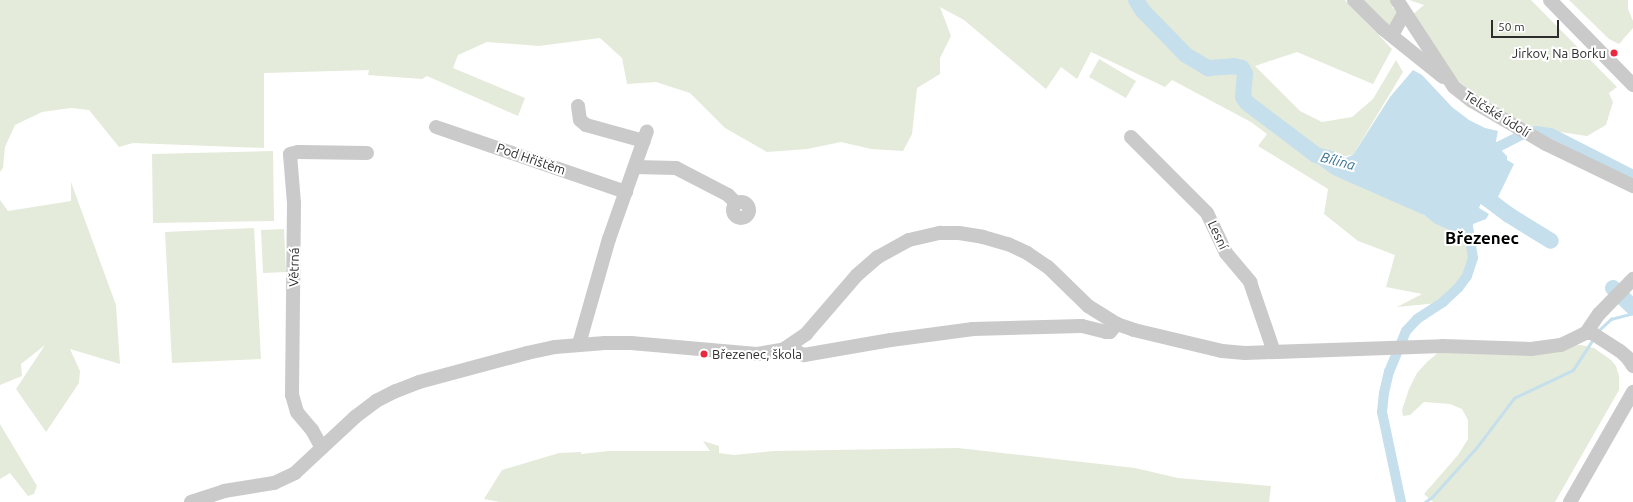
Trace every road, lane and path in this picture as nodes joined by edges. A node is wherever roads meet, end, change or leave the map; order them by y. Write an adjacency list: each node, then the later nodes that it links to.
1 (1354, 0): 5 (street)
2 (1397, 0): 4 (street, Telčské údolí)
3 (1550, 0): 6 (street)
4 (1405, 12): 5 (street); 7 (street, Telčské údolí)
5 (1392, 35): 7 (street)
6 (1633, 85)
7 (1454, 87): 13 (street, Telčské údolí)
8 (578, 106): 12 (street)
9 (436, 127): 14 (street, Pod Hřištěm)
10 (1131, 137): 21 (street, Lesní)
11 (367, 153): 24 (street, Větrná)
12 (635, 167): 14 (street); 15 (street)
13 (1633, 186)
14 (626, 192): 19 (street)
15 (736, 203)
16 (1624, 288): 18 (street)
17 (1117, 324): 20 (street); 20 (street); 21 (street)
18 (1592, 334): 21 (street); 22 (street)
19 (580, 344): 20 (street); 24 (street)
20 (792, 345)
21 (1274, 352)
22 (1633, 366)
23 (1633, 392): 26 (street)
24 (322, 448): 25 (street)
25 (191, 502)
26 (1570, 502)

